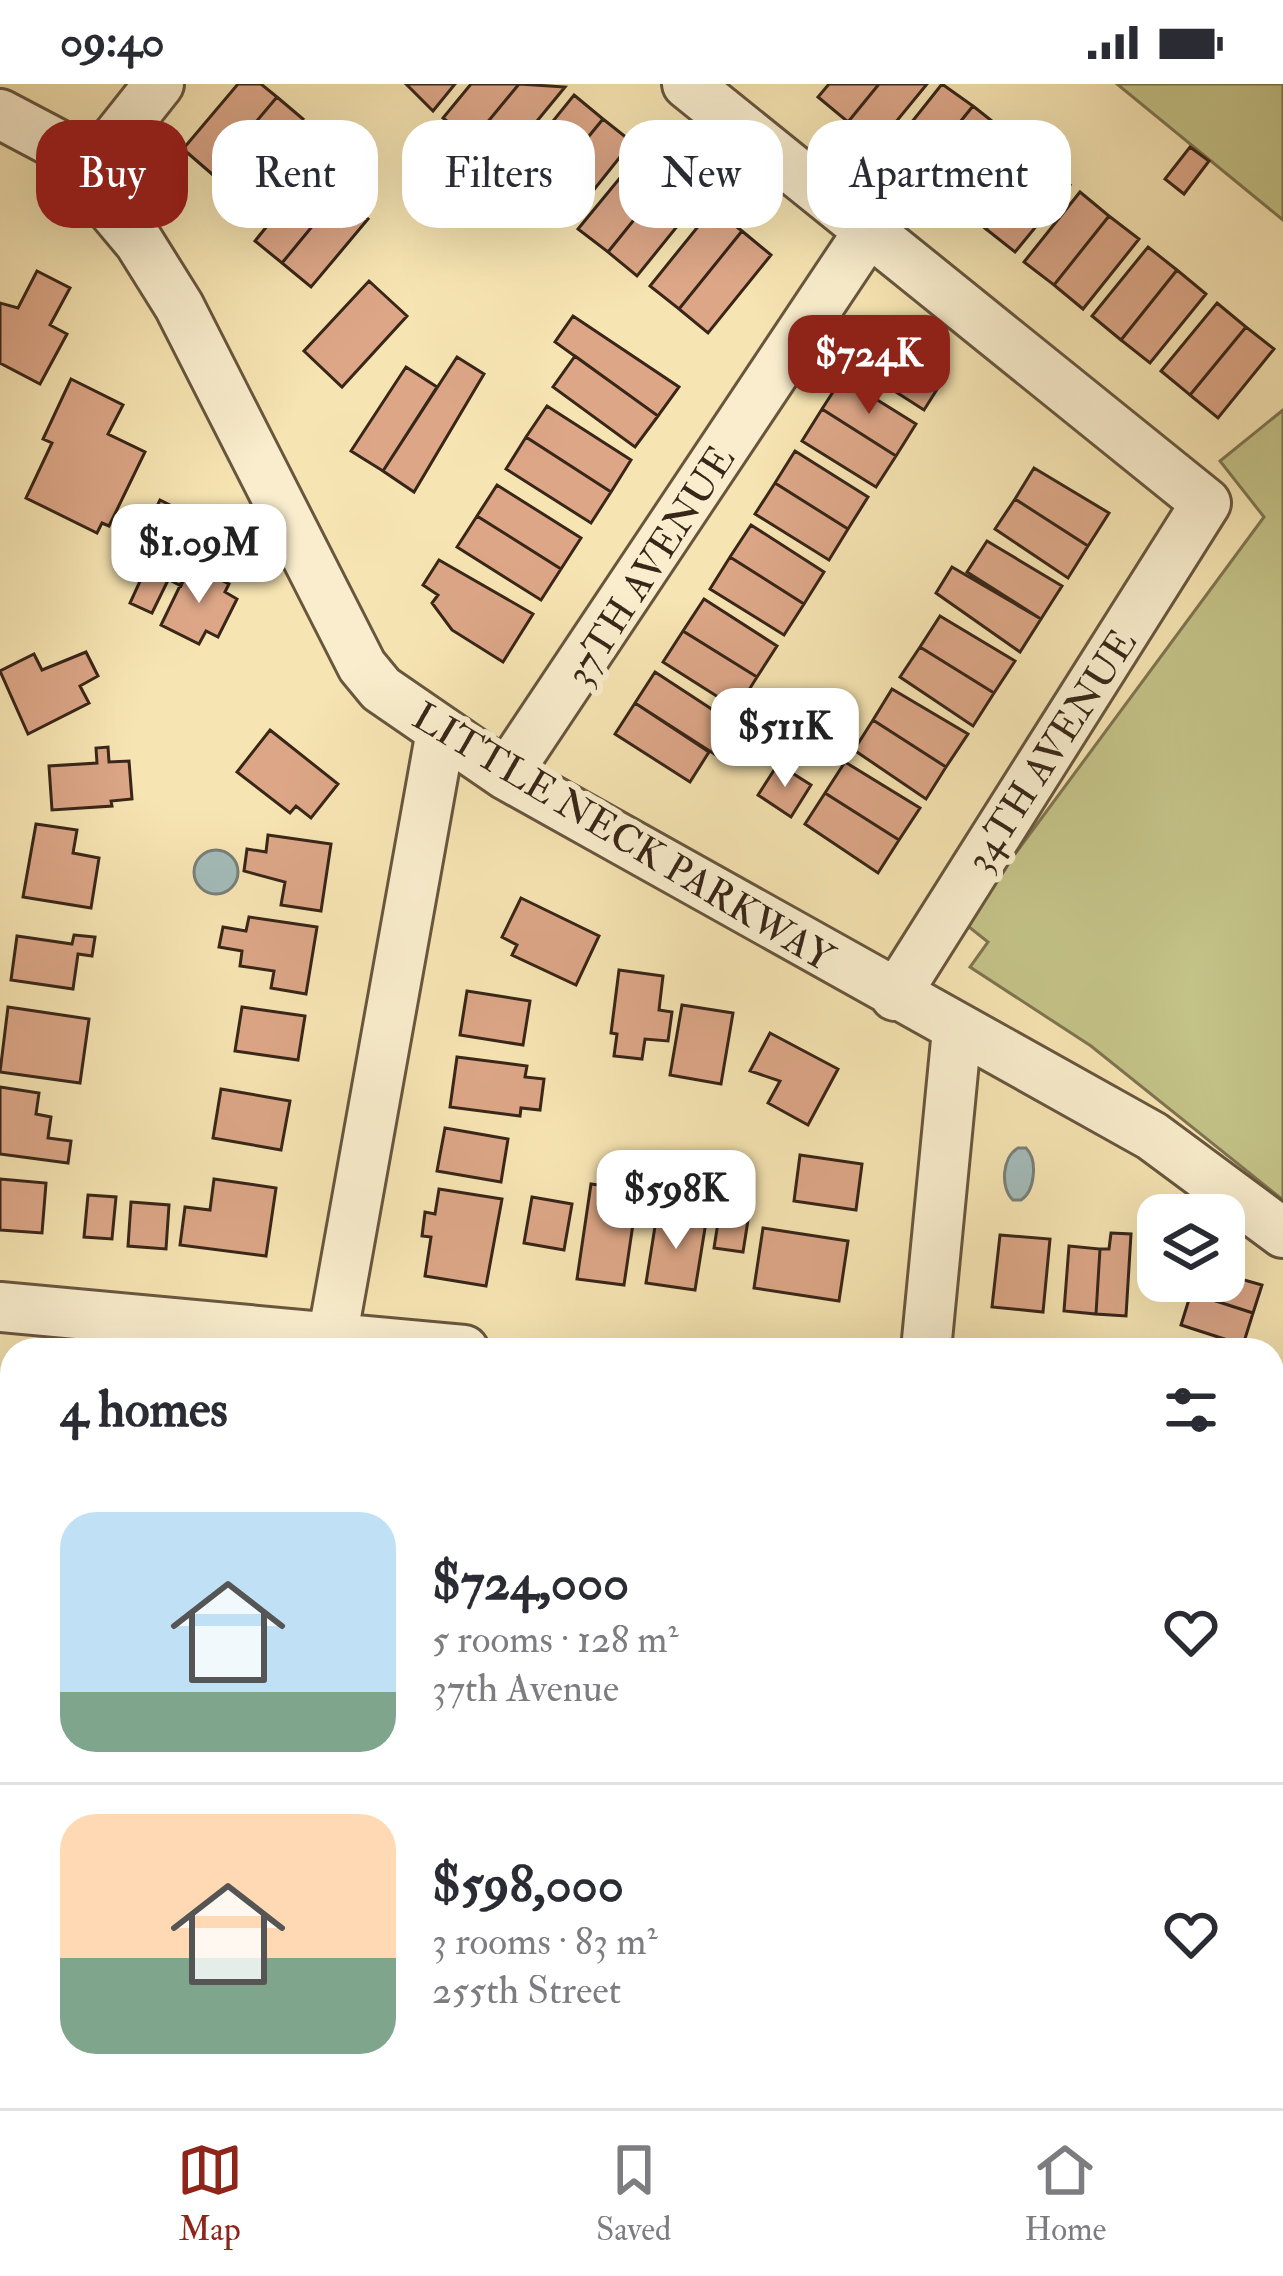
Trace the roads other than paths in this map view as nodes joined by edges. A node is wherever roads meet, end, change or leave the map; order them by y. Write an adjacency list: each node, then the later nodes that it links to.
1 (159, 84): 4 (street)
2 (687, 84): 7 (street)
3 (0, 114): 5 (street, LITTLE NECK PARKWAY)
4 (130, 120)
5 (36, 133)
6 (128, 228): 8 (street, LITTLE NECK PARKWAY)
7 (868, 232): 9 (street, 37TH AVENUE); 10 (street, 34TH AVENUE)
8 (441, 731): 9 (street, LITTLE NECK PARKWAY); 15 (street)
9 (506, 775): 10 (street, LITTLE NECK PARKWAY)
10 (895, 996): 11 (street, LITTLE NECK PARKWAY)
11 (957, 1030): 12 (street, LITTLE NECK PARKWAY); 16 (street)
12 (1283, 1233)
13 (0, 1307): 14 (street)
14 (277, 1338)
15 (332, 1338)
16 (927, 1338)

